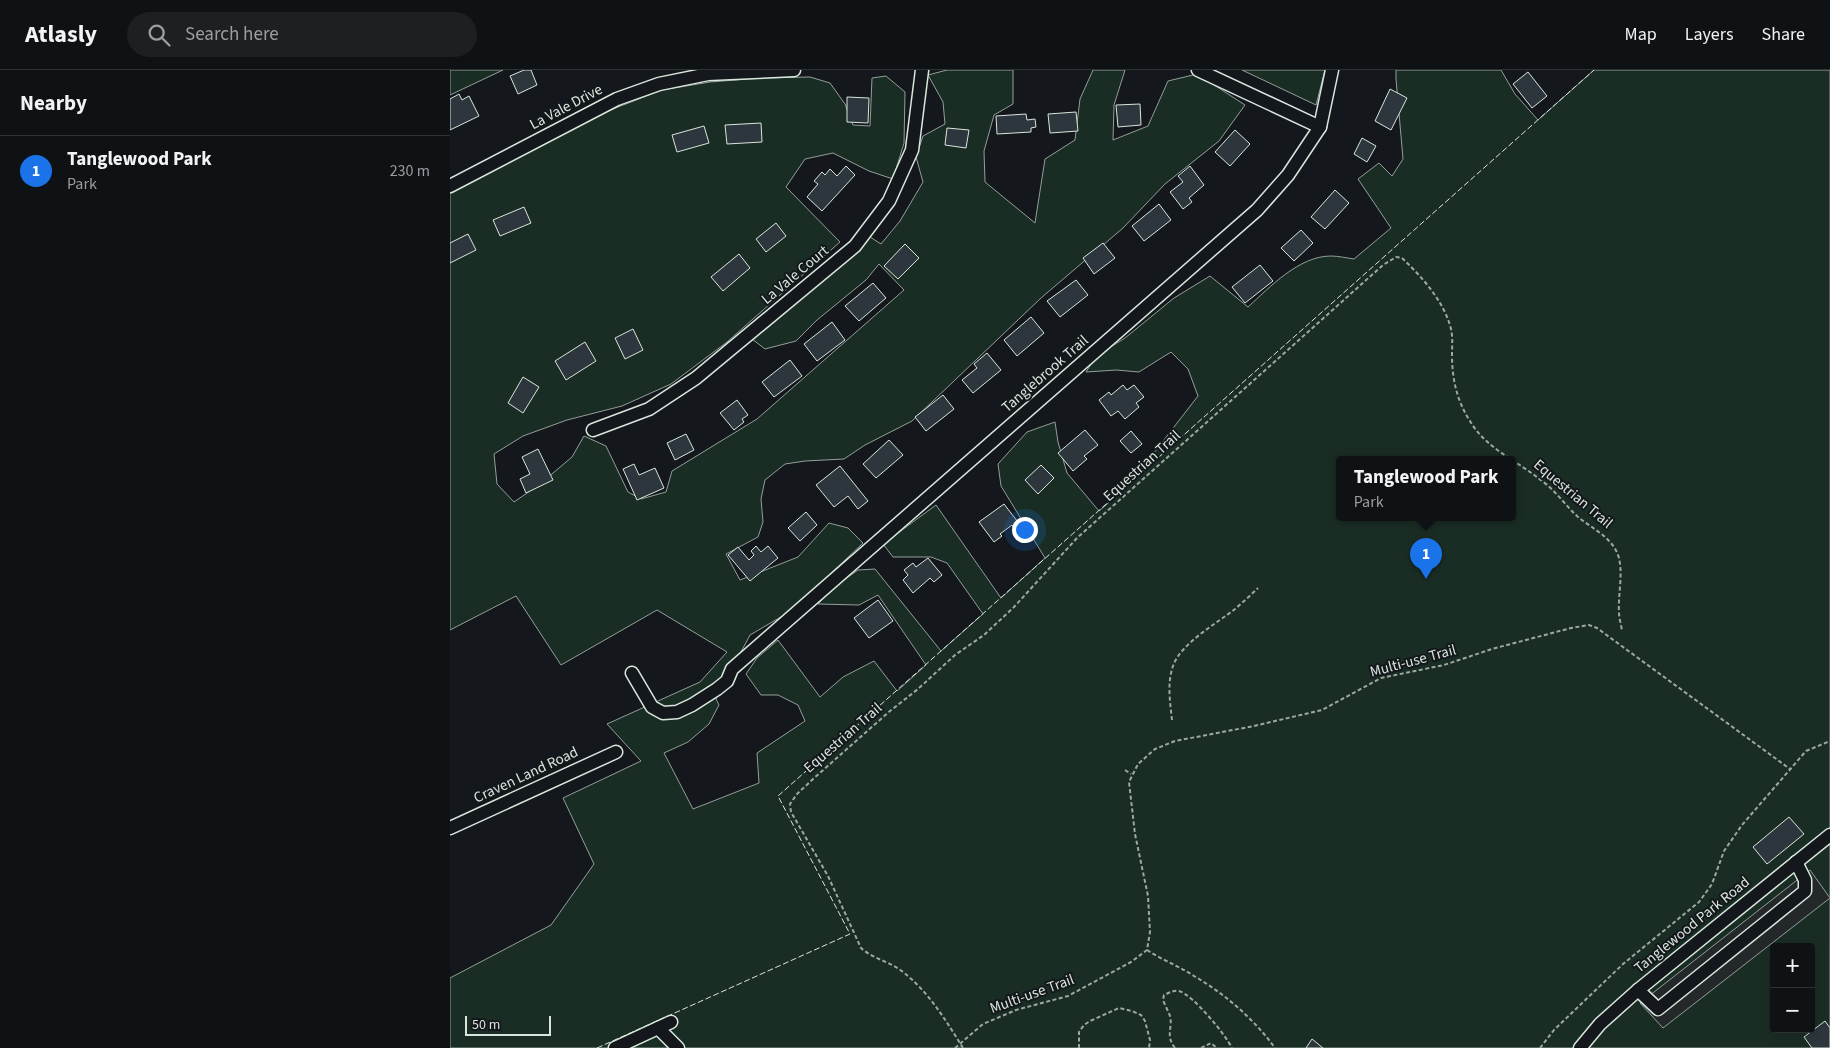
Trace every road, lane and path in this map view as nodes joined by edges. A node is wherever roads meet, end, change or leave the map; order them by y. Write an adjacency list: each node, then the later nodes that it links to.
1 (794, 70): 6 (street, La Vale Drive)
2 (922, 70): 7 (street, La Vale Court)
3 (1198, 70): 5 (street)
4 (1332, 70): 5 (street, Tanglebrook Trail)
5 (1320, 127): 12 (street, Tanglebrook Trail)
6 (450, 186)
7 (593, 430)
8 (1508, 456): 26 (path, Equestrian Trail)
9 (1516, 462): 11 (path, Equestrian Trail)
10 (1258, 588): 13 (path)
11 (1622, 630)
12 (632, 673)
13 (1172, 720)
14 (1830, 741): 16 (path)
15 (616, 752): 19 (street, Craven Land Road)
16 (1790, 769): 18 (path, Multi-use Trail); 38 (path)
17 (1125, 770): 18 (path)
18 (1132, 774): 22 (path)
19 (450, 828)
20 (1830, 835): 21 (street, Tanglewood Park Road)
21 (1796, 862): 23 (street, Tanglewood Park Road); 23 (street)
22 (1147, 950): 26 (path, Multi-use Trail); 37 (path)
23 (1638, 990): 39 (street, Tanglewood Park Road)
24 (671, 1022): 25 (street)
25 (658, 1028): 27 (street); 28 (street)
26 (960, 1043): 29 (path, Multi-use Trail); 30 (path, Equestrian Trail)
27 (615, 1048)
28 (678, 1048)
29 (955, 1048)
30 (963, 1048)
31 (1079, 1048): 32 (path)
32 (1149, 1048)
33 (1175, 1048): 36 (path)
34 (1201, 1048): 35 (path)
35 (1217, 1048)
36 (1232, 1048)
37 (1275, 1048)
38 (1540, 1048)
39 (1580, 1048)

